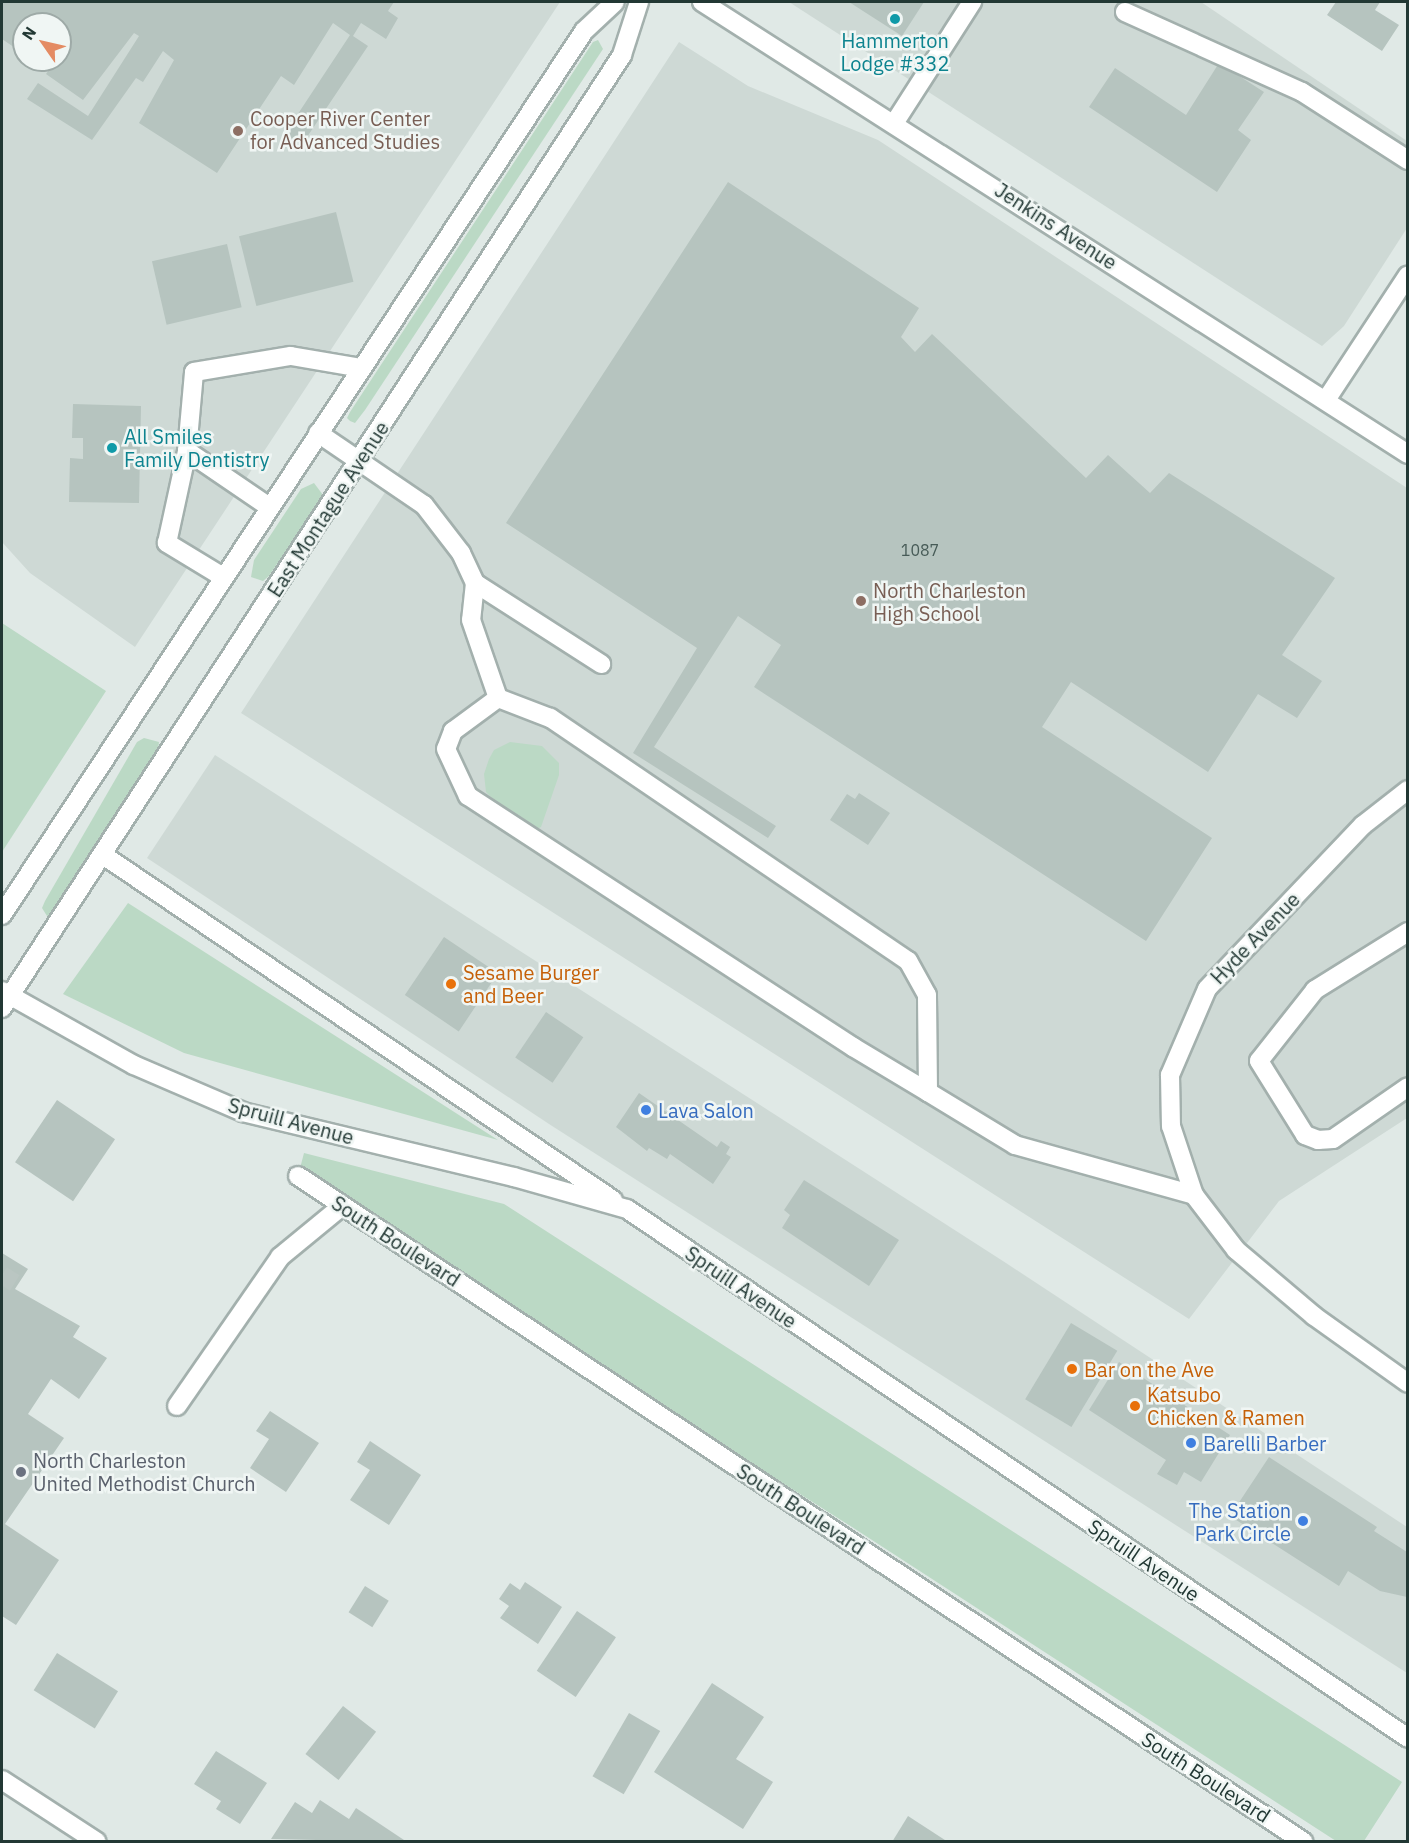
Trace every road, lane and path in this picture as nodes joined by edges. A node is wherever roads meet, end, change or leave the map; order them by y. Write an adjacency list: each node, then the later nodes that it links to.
1 (615, 2): 9 (street)
2 (639, 2): 14 (street, East Montague Avenue)
3 (702, 2): 6 (street, Jenkins Avenue)
4 (972, 2): 6 (street)
5 (1125, 12): 7 (street)
6 (895, 122): 10 (street, Jenkins Avenue)
7 (1407, 160)
8 (1407, 275): 10 (street)
9 (362, 368): 11 (street); 12 (street)
10 (1326, 400): 13 (street, Jenkins Avenue)
11 (318, 433): 14 (street); 15 (street)
12 (187, 451): 15 (street); 16 (street)
13 (1407, 454)
14 (360, 460): 17 (street); 21 (street, East Montague Avenue)
15 (269, 507): 16 (street)
16 (223, 577): 22 (street)
17 (476, 583): 18 (street); 19 (street)
18 (601, 664)
19 (498, 698): 26 (street); 26 (street)
20 (1407, 790): 28 (street, Hyde Avenue)
21 (103, 855): 24 (street, East Montague Avenue); 30 (street)
22 (2, 915)
23 (1407, 932): 25 (street)
24 (4, 998): 30 (street, Spruill Avenue)
25 (1407, 1087)
26 (928, 1092): 28 (street)
27 (298, 1176): 29 (street, South Boulevard)
28 (1194, 1195): 31 (street, Hyde Avenue)
29 (342, 1206): 32 (street); 36 (street, South Boulevard)
30 (627, 1209): 33 (street, Spruill Avenue)
31 (1407, 1383)
32 (177, 1406)
33 (1407, 1738)
34 (2, 1780): 35 (street)
35 (97, 1842)
36 (1304, 1842)

